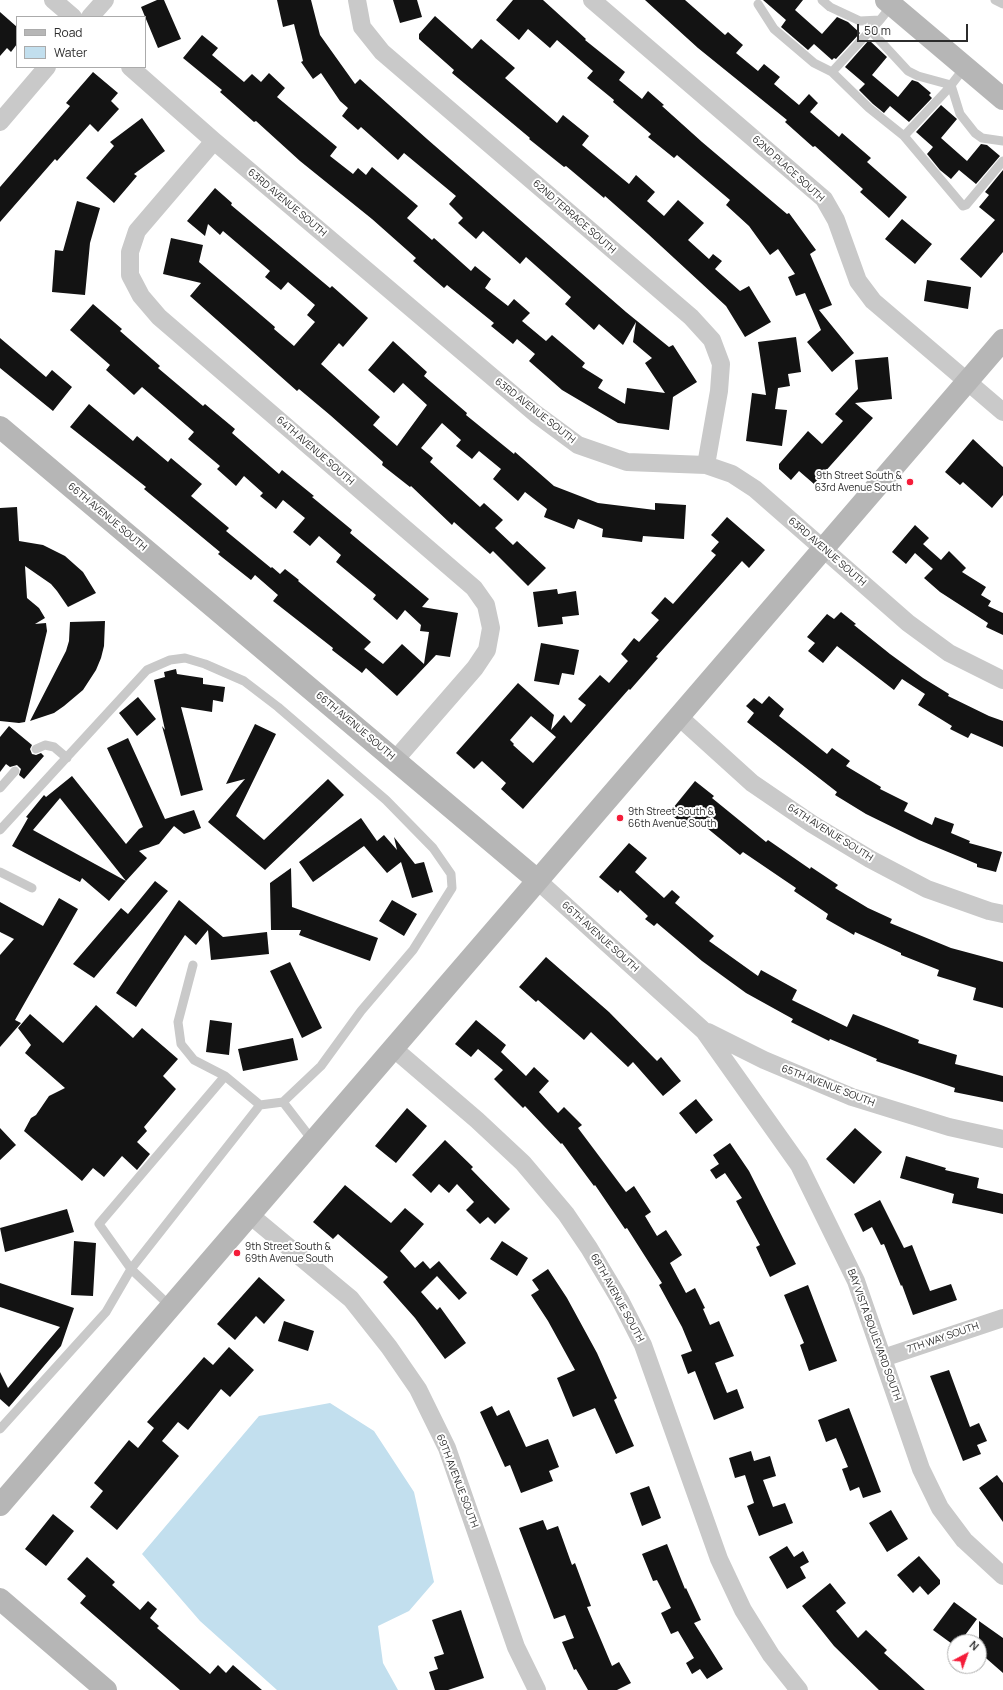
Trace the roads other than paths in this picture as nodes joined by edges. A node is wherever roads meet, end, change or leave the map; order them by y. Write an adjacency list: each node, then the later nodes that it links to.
1 (53, 0): 10 (street)
2 (105, 0): 11 (street)
3 (357, 0): 28 (street, 62ND TERRACE SOUTH)
4 (592, 0): 25 (street, 62ND PLACE SOUTH)
5 (822, 0): 9 (lane)
6 (996, 0): 8 (lane)
7 (758, 1): 16 (lane)
8 (1003, 4)
9 (886, 9): 12 (lane); 13 (street)
10 (72, 16)
11 (91, 16)
12 (871, 31): 16 (lane); 17 (lane)
13 (965, 67): 17 (lane); 18 (street)
14 (46, 68): 19 (street)
15 (131, 68): 21 (street, 63RD AVENUE SOUTH)
16 (832, 72): 20 (lane)
17 (951, 85): 20 (lane); 22 (lane)
18 (1000, 92)
19 (0, 122)
20 (904, 136): 23 (lane)
21 (214, 141): 28 (street, 63RD AVENUE SOUTH); 34 (street, 64TH AVENUE SOUTH)
22 (1003, 141)
23 (1003, 161)
24 (1003, 340): 25 (street)
25 (966, 381): 26 (street, 62ND PLACE SOUTH); 29 (street)
26 (1003, 412)
27 (0, 427): 34 (street, 66TH AVENUE SOUTH)
28 (706, 465): 29 (street, 63RD AVENUE SOUTH)
29 (822, 549): 30 (street, 63RD AVENUE SOUTH); 31 (street)
30 (1003, 680)
31 (678, 716): 39 (street); 41 (street, 64TH AVENUE SOUTH)
32 (36, 749): 33 (lane)
33 (67, 758): 37 (lane); 46 (lane)
34 (395, 760): 39 (street, 66TH AVENUE SOUTH)
35 (15, 771): 36 (lane)
36 (0, 788)
37 (0, 830)
38 (0, 872): 40 (lane)
39 (537, 880): 43 (street, 66TH AVENUE SOUTH); 44 (street)
40 (32, 888)
41 (1003, 914)
42 (193, 965): 45 (lane)
43 (704, 1030): 48 (street, 65TH AVENUE SOUTH); 54 (street, BAY VISTA BOULEVARD SOUTH)
44 (393, 1048): 49 (street); 61 (street, 68TH AVENUE SOUTH)
45 (225, 1076): 47 (lane); 51 (lane)
46 (283, 1102): 47 (lane); 49 (lane)
47 (260, 1105): 51 (lane)
48 (1003, 1138)
49 (313, 1141): 50 (street)
50 (250, 1215): 52 (street); 60 (street, 69TH AVENUE SOUTH)
51 (131, 1269): 52 (lane); 55 (lane)
52 (171, 1307): 56 (street)
53 (1003, 1318): 54 (street, 7TH WAY SOUTH)
54 (883, 1358): 57 (street, BAY VISTA BOULEVARD SOUTH)
55 (0, 1428)
56 (0, 1505)
57 (1003, 1576)
58 (0, 1599): 59 (street)
59 (106, 1690)
60 (537, 1690)
61 (800, 1690)

